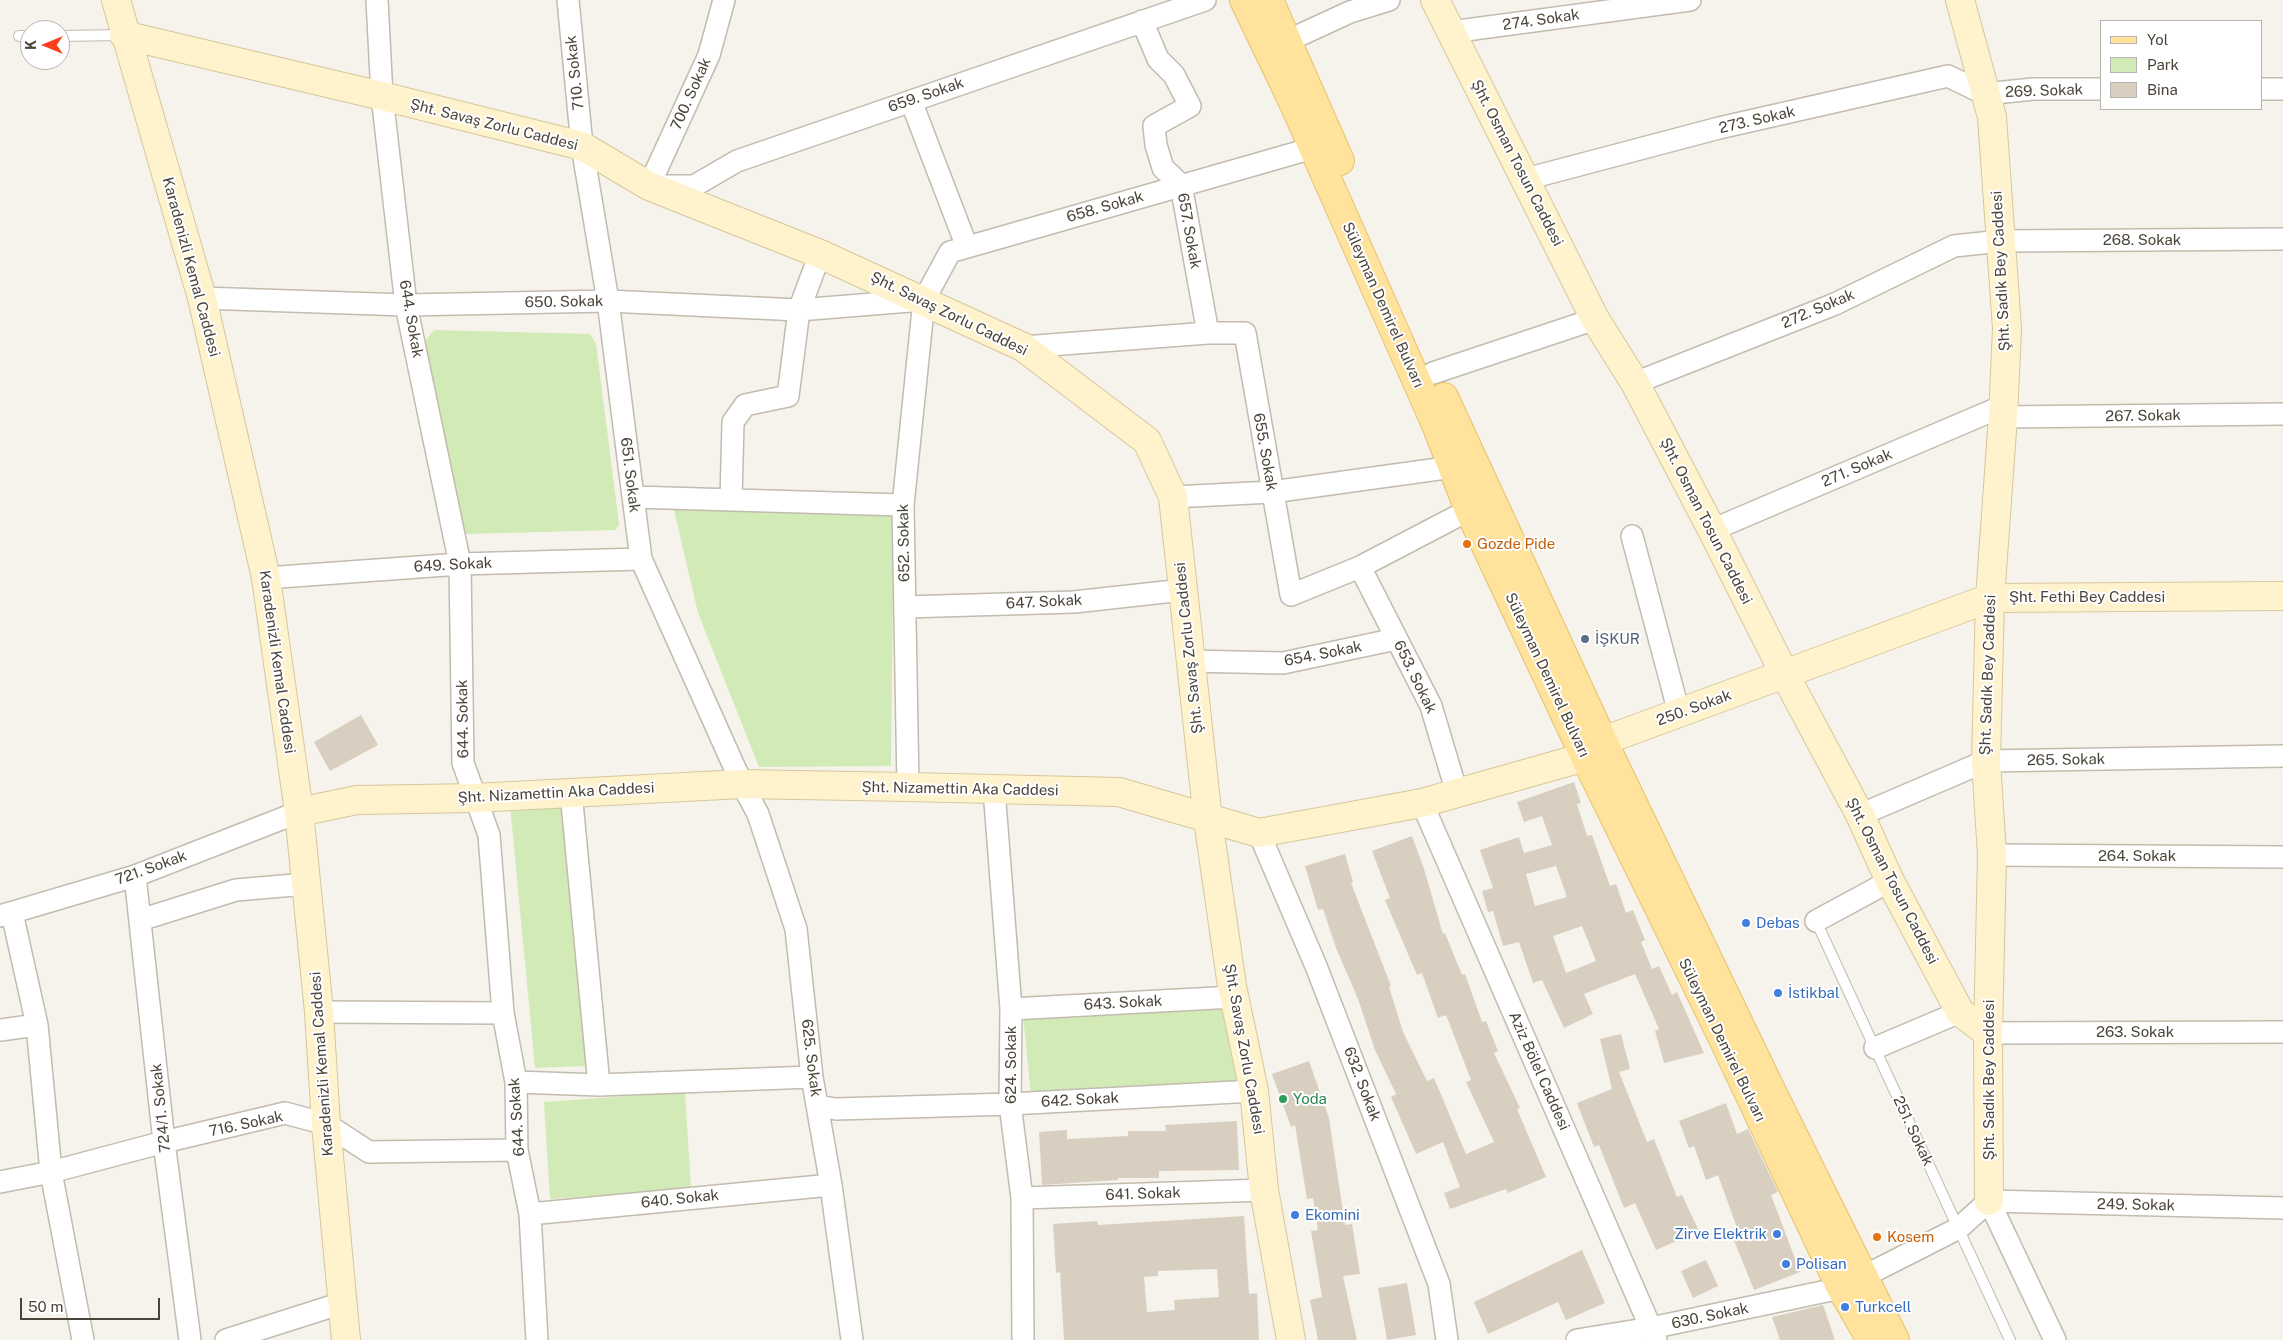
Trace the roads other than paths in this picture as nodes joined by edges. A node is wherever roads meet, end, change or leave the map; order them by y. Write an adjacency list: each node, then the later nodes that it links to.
1 (116, 0): 14 (street, Karadenizli Kemal Caddesi)
2 (377, 0): 21 (street, 644. Sokak)
3 (568, 0): 23 (street, 710. Sokak)
4 (724, 0): 27 (street, 700. Sokak)
5 (1205, 0): 12 (street, 659. Sokak)
6 (1244, 0): 24 (main road, Süleyman Demirel Bulvarı)
7 (1269, 0): 16 (main road, Süleyman Demirel Bulvarı)
8 (1389, 0): 16 (street)
9 (1435, 0): 13 (street, Şht. Osman Tosun Caddesi)
10 (1690, 0): 13 (street, 274. Sokak)
11 (1960, 0): 20 (street, Şht. Sadık Bey Caddesi)
12 (1142, 21): 22 (street, 659. Sokak); 26 (street, 657. Sokak)
13 (1451, 32): 25 (street, Şht. Osman Tosun Caddesi)
14 (124, 35): 15 (lane, Şht. Savaş Zorlu Caddesi); 21 (street, Şht. Savaş Zorlu Caddesi); 32 (street, Karadenizli Kemal Caddesi)
15 (70, 36)
16 (1287, 41): 40 (main road, Süleyman Demirel Bulvarı)
17 (2100, 89): 20 (street, 269. Sokak)
18 (2263, 89): 19 (street)
19 (2283, 89)
20 (1985, 94): 25 (street, 273. Sokak); 29 (street, Şht. Sadık Bey Caddesi)
21 (382, 96): 23 (street, Şht. Savaş Zorlu Caddesi); 35 (street, 644. Sokak)
22 (911, 101): 27 (street, 659. Sokak); 30 (street)
23 (582, 146): 27 (street, Şht. Savaş Zorlu Caddesi); 34 (street, 651. Sokak)
24 (1313, 148): 26 (street, 658. Sokak); 44 (main road, Süleyman Demirel Bulvarı)
25 (1526, 178): 37 (street, Şht. Osman Tosun Caddesi)
26 (1181, 185): 30 (street, 658. Sokak); 38 (street, 657. Sokak)
27 (649, 186): 31 (street, Şht. Savaş Zorlu Caddesi)
28 (2283, 239): 29 (street, 268. Sokak)
29 (2001, 241): 41 (street, 272. Sokak); 42 (street, Şht. Sadık Bey Caddesi)
30 (967, 247): 33 (street, 658. Sokak)
31 (820, 254): 33 (street, Şht. Savaş Zorlu Caddesi); 36 (street)
32 (202, 298): 35 (street, 650. Sokak); 56 (street, Karadenizli Kemal Caddesi)
33 (924, 300): 36 (street, 650. Sokak); 39 (street, Şht. Savaş Zorlu Caddesi); 49 (street, 652. Sokak)
34 (608, 301): 35 (street, 650. Sokak); 36 (street, 650. Sokak); 46 (street, 651. Sokak)
35 (406, 305): 54 (street, 644. Sokak)
36 (798, 310): 48 (street)
37 (1595, 319): 40 (street); 41 (street, Şht. Osman Tosun Caddesi)
38 (1208, 333): 39 (street, 655. Sokak); 45 (street, 655. Sokak)
39 (1024, 347): 47 (street, Şht. Savaş Zorlu Caddesi)
40 (1433, 373): 65 (main road, Süleyman Demirel Bulvarı)
41 (1635, 383): 51 (street, Şht. Osman Tosun Caddesi)
42 (2003, 412): 43 (street, 267. Sokak); 51 (street, 271. Sokak); 59 (street, Şht. Sadık Bey Caddesi)
43 (2283, 414)
44 (1452, 467): 45 (street); 50 (main road, Süleyman Demirel Bulvarı)
45 (1272, 492): 47 (street); 55 (street, 655. Sokak)
46 (633, 497): 48 (street); 53 (street, 651. Sokak)
47 (1173, 497): 57 (street, Şht. Savaş Zorlu Caddesi)
48 (732, 500): 49 (street)
49 (903, 505): 60 (street, 652. Sokak)
50 (1469, 510): 55 (street, 655. Sokak); 65 (main road, Süleyman Demirel Bulvarı)
51 (1712, 530): 63 (street, Şht. Osman Tosun Caddesi)
52 (1632, 536): 64 (street)
53 (641, 559): 54 (street, 649. Sokak); 68 (street, 651. Sokak)
54 (460, 564): 56 (street, 649. Sokak); 73 (street, 644. Sokak)
55 (1360, 567): 61 (street, 653. Sokak)
56 (266, 578): 75 (street, Karadenizli Kemal Caddesi)
57 (1182, 590): 60 (street, 647. Sokak); 62 (street, Şht. Savaş Zorlu Caddesi)
58 (2283, 596): 59 (street, Şht. Fethi Bey Caddesi)
59 (1990, 598): 63 (street, Şht. Fethi Bey Caddesi); 67 (street, Şht. Sadık Bey Caddesi)
60 (905, 607): 69 (street, 652. Sokak)
61 (1396, 639): 62 (street, 654. Sokak); 72 (street, 653. Sokak)
62 (1189, 661): 77 (street, Şht. Savaş Zorlu Caddesi)
63 (1785, 675): 64 (street, 250. Sokak); 76 (street, Şht. Osman Tosun Caddesi)
64 (1679, 713): 65 (street, 250. Sokak)
65 (1594, 749): 72 (street, Şht. Nizamettin Aka Caddesi); 115 (main road, Süleyman Demirel Bulvarı)
66 (2283, 756): 67 (street, 265. Sokak)
67 (1986, 761): 76 (street, 265. Sokak); 79 (street, Şht. Sadık Bey Caddesi)
68 (742, 784): 69 (street, Şht. Nizamettin Aka Caddesi); 71 (street, Şht. Nizamettin Aka Caddesi); 97 (street, 625. Sokak)
69 (908, 787): 70 (street, Şht. Nizamettin Aka Caddesi)
70 (994, 790): 77 (street, Şht. Nizamettin Aka Caddesi); 88 (street, 624. Sokak)
71 (571, 792): 73 (street, Şht. Nizamettin Aka Caddesi); 99 (street)
72 (1456, 793): 74 (street, Şht. Nizamettin Aka Caddesi)
73 (475, 798): 75 (street, Şht. Nizamettin Aka Caddesi); 91 (street, 644. Sokak)
74 (1422, 803): 78 (street, Şht. Nizamettin Aka Caddesi); 117 (street, Aziz Bölel Caddesi)
75 (299, 812): 81 (street, 721. Sokak); 83 (street, Karadenizli Kemal Caddesi)
76 (1860, 815): 82 (street, Şht. Osman Tosun Caddesi)
77 (1208, 820): 78 (street, Şht. Nizamettin Aka Caddesi); 87 (street, Şht. Savaş Zorlu Caddesi)
78 (1259, 832): 126 (street, 632. Sokak)
79 (1992, 855): 80 (street, 264. Sokak); 95 (street, Şht. Sadık Bey Caddesi)
80 (2283, 857)
81 (135, 876): 84 (street, 721. Sokak); 85 (street, 724/1. Sokak)
82 (1890, 881): 86 (street); 90 (street, Şht. Osman Tosun Caddesi)
83 (306, 884): 85 (street); 89 (street, Karadenizli Kemal Caddesi)
84 (4, 910): 92 (street)
85 (140, 920): 104 (street, 724/1. Sokak)
86 (1816, 922): 96 (lane, 251. Sokak)
87 (1234, 997): 88 (street, 643. Sokak); 100 (street, Şht. Savaş Zorlu Caddesi)
88 (1011, 1009): 101 (street, 624. Sokak)
89 (319, 1012): 91 (street); 103 (street, Karadenizli Kemal Caddesi)
90 (1960, 1012): 95 (street, Şht. Osman Tosun Caddesi); 96 (street)
91 (503, 1013): 98 (street, 644. Sokak)
92 (37, 1025): 93 (street); 106 (street)
93 (0, 1030)
94 (2283, 1032): 95 (street, 263. Sokak)
95 (1988, 1033): 111 (street, Şht. Sadık Bey Caddesi)
96 (1875, 1048): 114 (lane, 251. Sokak)
97 (812, 1077): 99 (street); 102 (street, 625. Sokak)
98 (516, 1082): 99 (street); 105 (street, 644. Sokak)
99 (599, 1085)
100 (1254, 1091): 101 (street, 642. Sokak); 109 (street, Şht. Savaş Zorlu Caddesi)
101 (1010, 1104): 102 (street, 642. Sokak); 110 (street, 624. Sokak)
102 (817, 1106): 108 (street, 625. Sokak)
103 (326, 1124): 104 (street, 716. Sokak); 105 (street, 716. Sokak); 116 (street, Karadenizli Kemal Caddesi)
104 (164, 1142): 106 (street, 716. Sokak); 119 (street, 724/1. Sokak)
105 (517, 1150): 113 (street, 644. Sokak)
106 (51, 1172): 107 (street, 716. Sokak); 118 (street)
107 (0, 1182)
108 (830, 1185): 113 (street, 640. Sokak); 123 (street, 625. Sokak)
109 (1264, 1190): 110 (street, 641. Sokak); 125 (street, Şht. Savaş Zorlu Caddesi)
110 (1022, 1198): 124 (street, 624. Sokak)
111 (1989, 1201): 112 (street, 249. Sokak); 114 (street, 630. Sokak); 131 (street, Şht. Sadık Bey Caddesi)
112 (2283, 1208)
113 (530, 1214): 122 (street, 644. Sokak)
114 (1959, 1228): 115 (street, 630. Sokak); 130 (lane, 251. Sokak)
115 (1853, 1281): 117 (street, 630. Sokak); 128 (main road, Süleyman Demirel Bulvarı); 129 (main road, Süleyman Demirel Bulvarı)
116 (342, 1303): 120 (street); 121 (street, Karadenizli Kemal Caddesi)
117 (1654, 1334): 127 (street, 630. Sokak)
118 (83, 1340)
119 (190, 1340)
120 (226, 1340)
121 (346, 1340)
122 (537, 1340)
123 (852, 1340)
124 (1023, 1340)
125 (1291, 1340)
126 (1447, 1340)
127 (1577, 1340)
128 (1871, 1340)
129 (1895, 1340)
130 (2010, 1340)
131 (2055, 1340)

